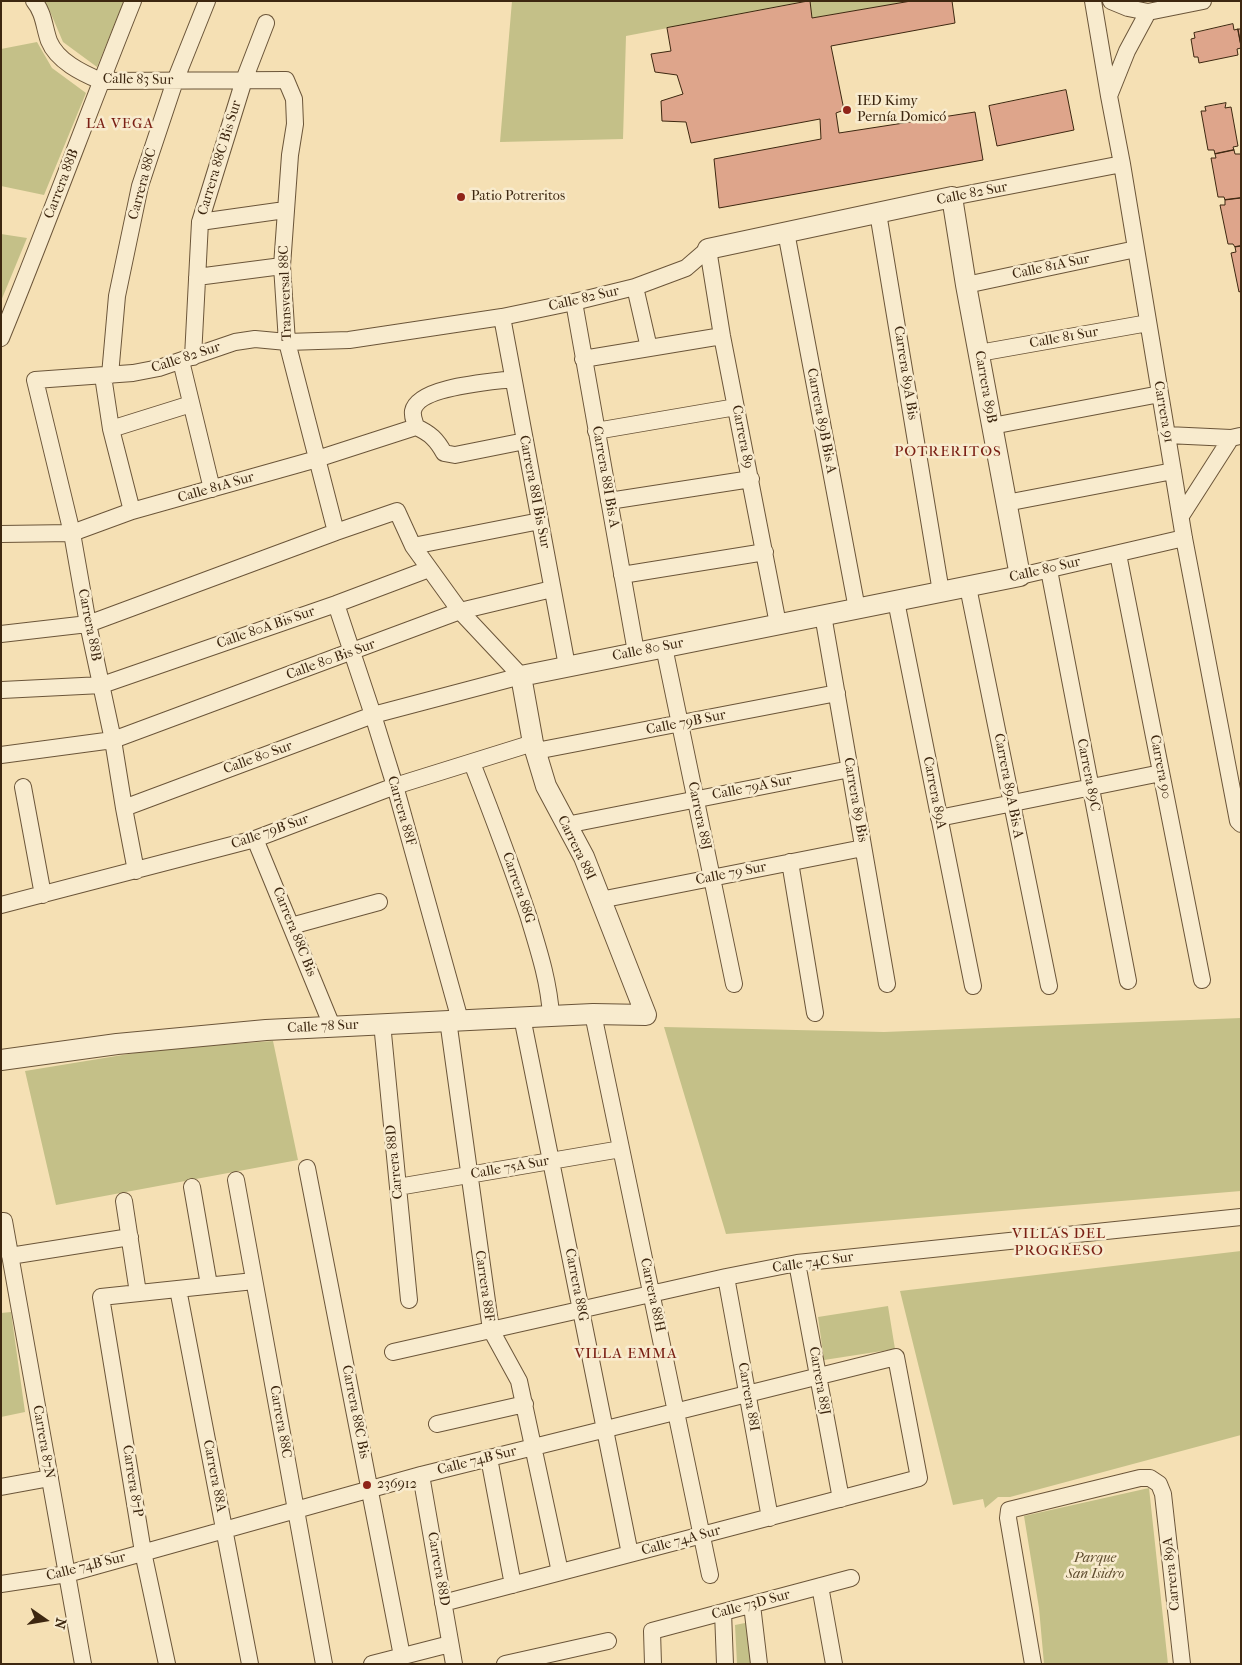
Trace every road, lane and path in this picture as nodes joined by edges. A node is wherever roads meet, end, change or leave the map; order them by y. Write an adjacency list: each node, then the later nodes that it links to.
1 (34, 1): 11 (street, Calle 83 Sur)
2 (133, 1): 11 (street, Carrera 88B)
3 (207, 1): 12 (street, Carrera 88C)
4 (1093, 1): 13 (street, Carrera 91)
5 (1111, 1): 7 (street)
6 (1203, 1): 7 (street)
7 (1148, 12): 13 (street)
8 (266, 23): 9 (street, Carrera 88C Bis Sur)
9 (244, 80): 10 (street, Calle 83 Sur); 12 (street, Calle 83 Sur); 18 (street, Carrera 88C Bis Sur)
10 (286, 80): 16 (street, Transversal 88C)
11 (101, 81): 12 (street, Calle 83 Sur); 30 (street, Carrera 88B)
12 (175, 81): 36 (street, Carrera 88C)
13 (1109, 96): 14 (street, Carrera 91)
14 (1122, 164): 15 (street, Calle 82 Sur); 21 (street, Carrera 91)
15 (952, 197): 17 (street, Calle 82 Sur); 24 (street, Carrera 89B)
16 (285, 210): 18 (street); 22 (street, Transversal 88C)
17 (878, 213): 19 (street, Calle 82 Sur); 71 (street, Carrera 89A Bis)
18 (200, 222): 23 (street, Carrera 88C Bis Sur)
19 (786, 232): 20 (street, Calle 82 Sur); 74 (street, Carrera 89B Bis A)
20 (708, 248): 25 (street, Calle 82 Sur); 29 (street, Carrera 89)
21 (1136, 249): 24 (street, Calle 81A Sur); 28 (street, Carrera 91)
22 (282, 266): 23 (street); 31 (street, Transversal 88C)
23 (197, 277): 34 (street, Carrera 88C Bis Sur)
24 (966, 285): 33 (street, Carrera 89B)
25 (635, 287): 26 (street, Calle 82 Sur); 32 (street)
26 (574, 302): 27 (street, Calle 82 Sur); 35 (street, Carrera 88I Bis A)
27 (502, 317): 31 (street, Calle 82 Sur); 37 (street, Carrera 88I Bis Sur)
28 (1148, 322): 33 (street, Calle 81 Sur); 39 (street, Carrera 91)
29 (722, 336): 32 (street); 41 (street, Carrera 89)
30 (1, 338)
31 (287, 342): 34 (street, Calle 82 Sur); 49 (street, Transversal 88C)
32 (648, 348): 35 (street)
33 (979, 353): 42 (street, Carrera 89B)
34 (187, 359): 36 (street, Calle 82 Sur); 40 (street, Carrera 88C Bis Sur)
35 (583, 359): 45 (street, Carrera 88I Bis A)
36 (107, 375): 38 (street, Calle 82 Sur); 43 (street, Carrera 88C)
37 (513, 379): 44 (street); 48 (street, Carrera 88I Bis Sur)
38 (35, 380): 59 (street, Carrera 88B)
39 (1160, 394): 42 (street); 46 (street, Carrera 91)
40 (191, 404): 43 (street); 52 (street, Carrera 88C Bis Sur)
41 (736, 406): 45 (street); 51 (street, Carrera 89)
42 (992, 426): 54 (street, Carrera 89B)
43 (111, 429): 55 (street, Carrera 88C)
44 (422, 430): 48 (street); 49 (street, Calle 81A Sur)
45 (596, 431): 53 (street, Carrera 88I Bis A)
46 (1167, 435): 47 (street); 50 (street, Carrera 91)
47 (1236, 437): 56 (street)
48 (525, 441): 57 (street, Carrera 88I Bis Sur)
49 (317, 459): 52 (street, Calle 81A Sur); 58 (street, Transversal 88C)
50 (1173, 471): 54 (street); 56 (street, Carrera 91)
51 (751, 479): 53 (street); 63 (street, Carrera 89)
52 (212, 489): 55 (street, Calle 81A Sur)
53 (609, 501): 67 (street, Carrera 88I Bis A)
54 (1006, 503): 68 (street, Carrera 89B)
55 (132, 511): 59 (street, Calle 81A Sur)
56 (1181, 516): 61 (street, Carrera 91)
57 (540, 521): 62 (street); 70 (street, Carrera 88I Bis Sur)
58 (336, 532): 62 (street); 77 (street)
59 (72, 533): 60 (street, Calle 81A Sur); 77 (street, Carrera 88B)
60 (1, 534)
61 (1184, 538): 64 (street, Calle 80 Sur); 103 (street, Carrera 91)
62 (413, 546): 65 (street)
63 (764, 552): 67 (street); 78 (street, Carrera 89)
64 (1118, 554): 66 (street, Calle 80 Sur); 95 (street, Carrera 90)
65 (429, 570): 73 (street, Calle 80A Bis Sur); 75 (street)
66 (1049, 570): 68 (street, Calle 80 Sur); 98 (street, Carrera 89C)
67 (622, 575): 82 (street, Carrera 88I Bis A)
68 (1020, 576): 69 (street, Calle 80 Sur)
69 (968, 587): 71 (street, Calle 80 Sur); 100 (street, Carrera 89A Bis A)
70 (552, 588): 75 (street, Calle 80 Bis Sur); 83 (street, Carrera 88I Bis Sur)
71 (941, 592): 72 (street, Calle 80 Sur)
72 (896, 601): 74 (street, Calle 80 Sur); 102 (street, Carrera 89A)
73 (336, 604): 81 (street, Carrera 88F); 85 (street, Calle 80A Bis Sur)
74 (857, 609): 76 (street, Calle 80 Sur)
75 (460, 611): 81 (street, Calle 80 Bis Sur); 84 (street)
76 (823, 616): 78 (street, Calle 80 Sur); 87 (street, Carrera 89 Bis)
77 (88, 624): 79 (street); 85 (street, Carrera 88B)
78 (778, 624): 80 (street, Calle 80 Sur)
79 (1, 634)
80 (664, 647): 82 (street, Calle 80 Sur); 89 (street, Carrera 88J)
81 (352, 652): 88 (street, Carrera 88F); 90 (street, Calle 80 Bis Sur)
82 (636, 652): 83 (street, Calle 80 Sur)
83 (567, 666): 84 (street, Calle 80 Sur)
84 (521, 676): 88 (street, Calle 80 Sur); 91 (street, Carrera 88I)
85 (102, 685): 86 (street, Calle 80A Bis Sur); 90 (street, Carrera 88B)
86 (2, 690)
87 (836, 694): 89 (street, Calle 79B Sur); 94 (street, Carrera 89 Bis)
88 (373, 715): 96 (street, Carrera 88F); 101 (street, Calle 80 Sur)
89 (680, 724): 91 (street, Calle 79B Sur); 99 (street, Carrera 88J)
90 (113, 740): 92 (street, Calle 80 Bis Sur); 101 (street, Carrera 88B)
91 (535, 747): 93 (street, Calle 79B Sur); 104 (street, Carrera 88I)
92 (1, 755)
93 (472, 764): 96 (street, Calle 79B Sur); 124 (street, Carrera 88G)
94 (850, 769): 99 (street, Calle 79A Sur); 106 (street, Carrera 89 Bis)
95 (1161, 773): 98 (street); 115 (street, Carrera 90)
96 (395, 786): 105 (street, Calle 79B Sur); 126 (street, Carrera 88F)
97 (23, 788): 110 (street)
98 (1091, 788): 100 (street); 116 (street, Carrera 89C)
99 (695, 799): 104 (street, Calle 79A Sur); 109 (street, Carrera 88J)
100 (1012, 804): 102 (street); 120 (street, Carrera 89A Bis A)
101 (124, 808): 108 (street, Carrera 88B)
102 (939, 818): 119 (street, Carrera 89A)
103 (1239, 823)
104 (566, 824): 111 (street, Carrera 88I)
105 (255, 839): 108 (street, Calle 79B Sur); 114 (street, Carrera 88C Bis)
106 (864, 848): 107 (street, Calle 79 Sur); 118 (street, Carrera 89 Bis)
107 (790, 862): 109 (street, Calle 79 Sur); 121 (street)
108 (136, 870): 110 (street, Calle 79B Sur)
109 (712, 878): 111 (street, Calle 79 Sur); 117 (street, Carrera 88J)
110 (43, 895): 113 (street, Calle 79B Sur)
111 (600, 900): 123 (street, Carrera 88I)
112 (379, 902): 114 (street)
113 (1, 905)
114 (291, 926): 128 (street, Carrera 88C Bis)
115 (1202, 980)
116 (1128, 981)
117 (734, 984)
118 (887, 984)
119 (973, 986)
120 (1049, 986)
121 (815, 1013)
122 (593, 1014): 123 (street, Calle 78 Sur); 124 (street, Calle 78 Sur); 130 (street, Carrera 88H)
123 (646, 1015)
124 (550, 1016): 125 (street, Calle 78 Sur)
125 (522, 1017): 126 (street, Calle 78 Sur); 131 (street, Carrera 88G)
126 (454, 1020): 127 (street, Calle 78 Sur); 133 (street, Carrera 88F)
127 (382, 1023): 128 (street, Calle 78 Sur); 136 (street, Carrera 88D)
128 (332, 1026): 129 (street, Calle 78 Sur)
129 (1, 1060)
130 (621, 1149): 131 (street, Calle 75A Sur); 149 (street, Carrera 88H)
131 (551, 1161): 133 (street, Calle 75A Sur); 151 (street, Carrera 88G)
132 (307, 1168): 166 (street, Carrera 88C Bis)
133 (469, 1175): 136 (street, Calle 75A Sur); 152 (street, Carrera 88F)
134 (236, 1180): 144 (street, Carrera 88C)
135 (192, 1187): 146 (street)
136 (398, 1187): 150 (street, Carrera 88D)
137 (124, 1201): 140 (street)
138 (1241, 1217): 142 (street, Calle 74C Sur)
139 (2, 1221): 141 (street, Carrera 87N)
140 (130, 1237): 141 (street); 148 (street)
141 (10, 1256): 145 (street, Carrera 87N)
142 (797, 1263): 143 (street, Calle 74C Sur); 154 (street, Carrera 88J)
143 (726, 1277): 149 (street, Calle 74C Sur); 155 (street, Carrera 88I)
144 (254, 1280): 146 (street); 168 (street, Carrera 88C)
145 (8, 1283): 163 (street, Carrera 87N)
146 (210, 1285): 147 (street)
147 (178, 1289): 148 (street); 170 (street, Carrera 88A)
148 (138, 1293): 172 (street, Carrera 87P)
149 (651, 1294): 151 (street, Calle 74C Sur); 157 (street, Carrera 88H)
150 (409, 1300)
151 (581, 1310): 152 (street, Calle 74C Sur); 159 (street, Carrera 88G)
152 (490, 1330): 153 (street, Calle 74C Sur); 156 (street, Carrera 88F)
153 (393, 1352)
154 (818, 1377): 155 (street, Calle 74B Sur); 164 (street, Calle 74B Sur); 167 (street, Carrera 88J)
155 (748, 1394): 157 (street, Calle 74B Sur); 169 (street, Carrera 88I)
156 (524, 1404): 158 (street); 160 (street, Carrera 88F)
157 (676, 1412): 159 (street, Calle 74B Sur); 171 (street, Carrera 88H)
158 (437, 1424)
159 (605, 1429): 160 (street, Calle 74B Sur); 173 (street, Carrera 88G)
160 (534, 1447): 161 (street, Calle 74B Sur); 174 (street, Carrera 88F)
161 (489, 1458): 162 (street, Calle 74B Sur); 179 (street)
162 (422, 1475): 166 (street, Calle 74B Sur); 181 (street, Carrera 88D)
163 (50, 1478): 165 (street); 175 (street, Carrera 87N)
164 (919, 1478): 167 (street, Calle 74A Sur)
165 (1, 1487)
166 (370, 1489): 168 (street, Calle 74B Sur); 186 (street, Carrera 88C Bis)
167 (840, 1499): 169 (street, Calle 74A Sur)
168 (296, 1510): 170 (street, Calle 74B Sur); 190 (street, Carrera 88C)
169 (770, 1518): 171 (street, Calle 74A Sur)
170 (224, 1530): 172 (street, Calle 74B Sur); 189 (street, Carrera 88A)
171 (701, 1535): 173 (street, Calle 74A Sur); 176 (street, Carrera 88H)
172 (144, 1552): 175 (street, Calle 74B Sur); 188 (street, Carrera 87P)
173 (630, 1554): 174 (street, Calle 74A Sur)
174 (560, 1572): 179 (street, Calle 74A Sur)
175 (67, 1574): 178 (street, Calle 74B Sur); 187 (street, Carrera 87N)
176 (710, 1575)
177 (851, 1578): 180 (street, Calle 73D Sur)
178 (1, 1584)
179 (513, 1585): 181 (street, Calle 74A Sur)
180 (820, 1586): 182 (street, Calle 73D Sur); 197 (street)
181 (443, 1603): 185 (street, Carrera 88D)
182 (752, 1605): 183 (street, Calle 73D Sur); 196 (street)
183 (723, 1612): 194 (street, Calle 73D Sur); 195 (street)
184 (608, 1642): 193 (street)
185 (450, 1644): 186 (street); 192 (street, Carrera 88D)
186 (402, 1656): 191 (street)
187 (83, 1664)
188 (167, 1664)
189 (250, 1664)
190 (324, 1664)
191 (372, 1664)
192 (454, 1664)
193 (505, 1664)
194 (653, 1664)
195 (726, 1664)
196 (759, 1664)
197 (834, 1664)
198 (1033, 1664): 199 (street, Carrera 89A)
199 (1182, 1664)

